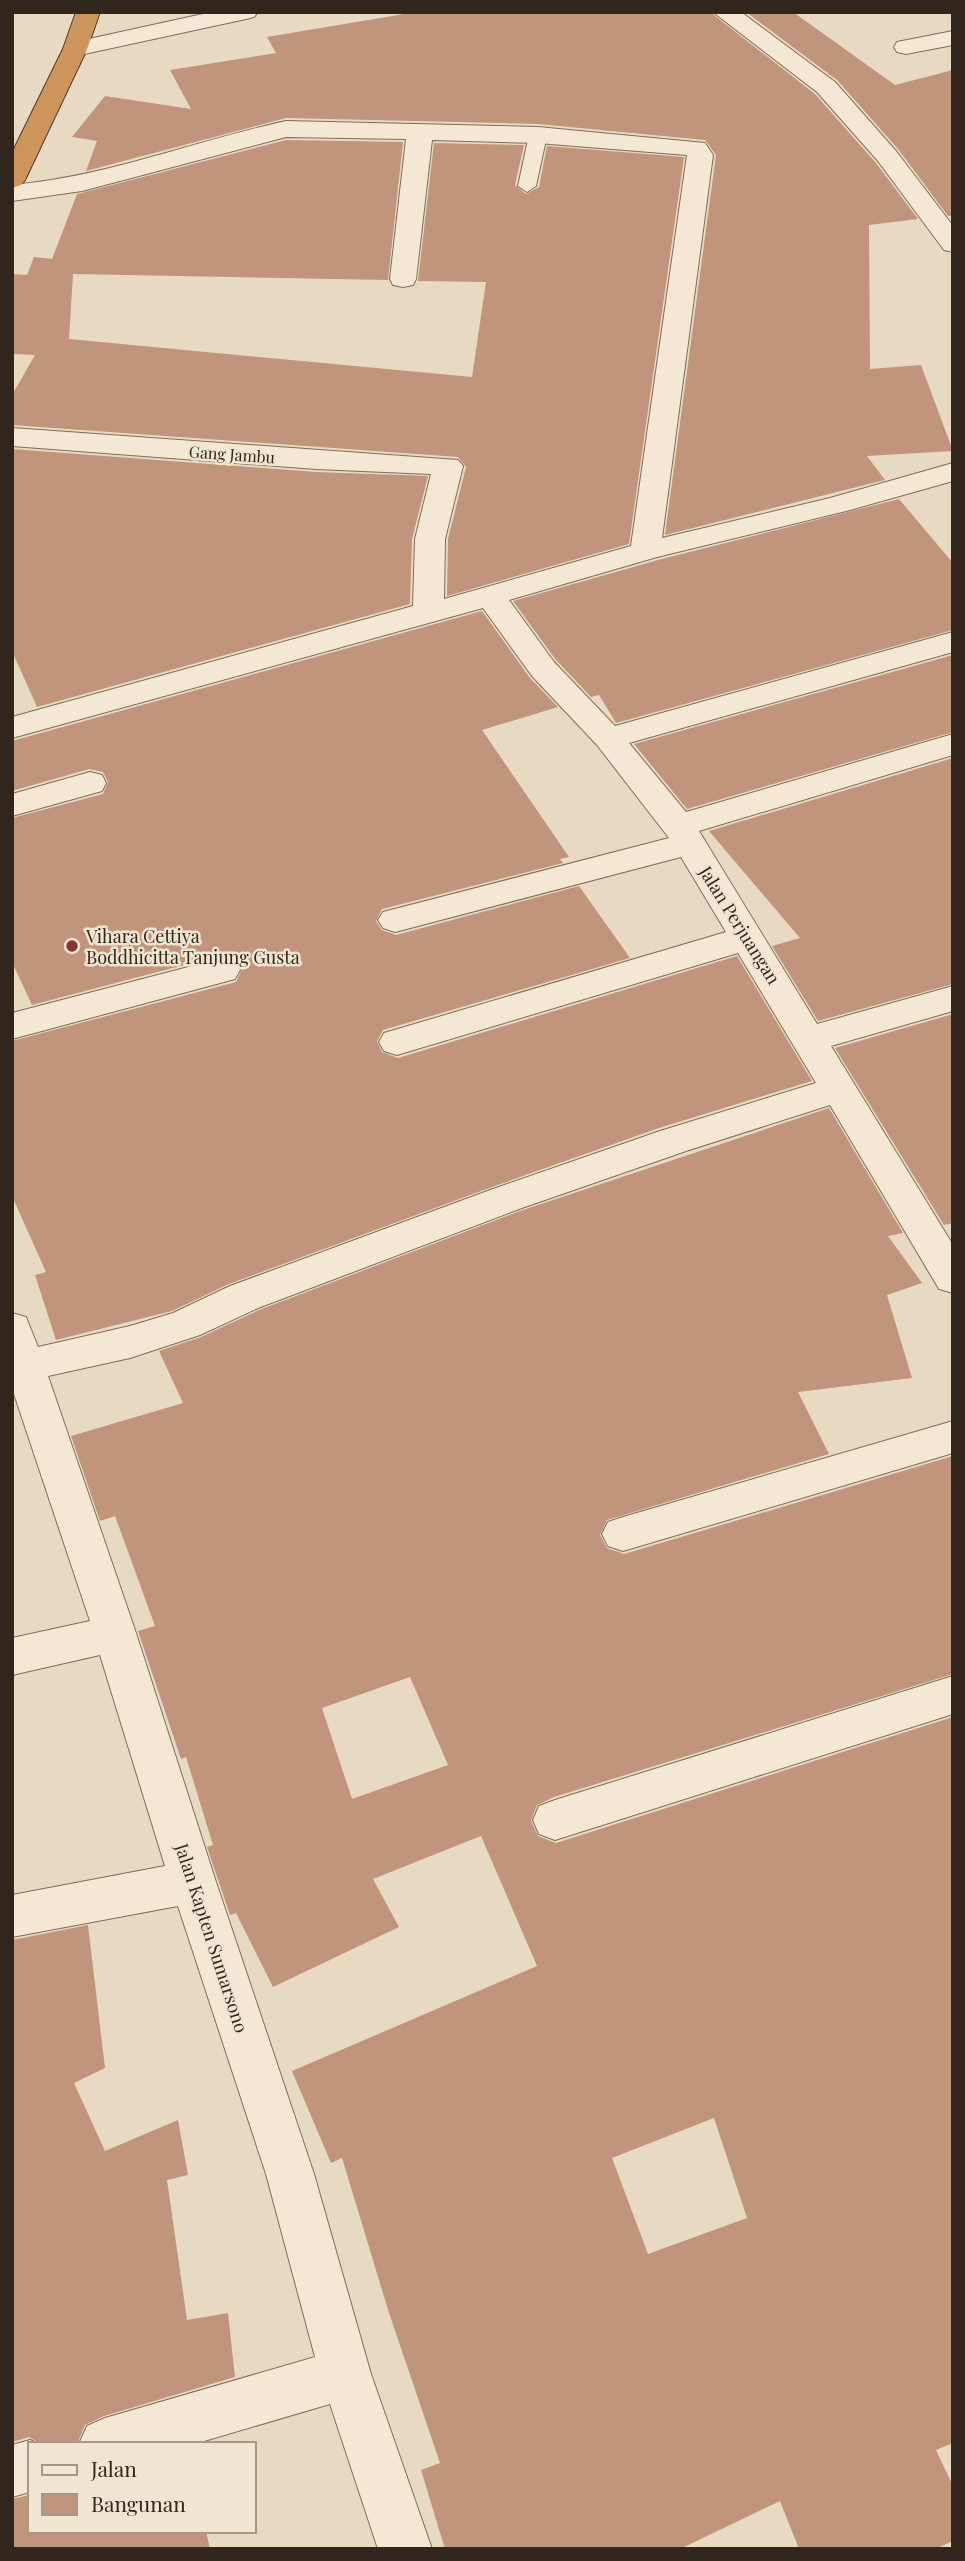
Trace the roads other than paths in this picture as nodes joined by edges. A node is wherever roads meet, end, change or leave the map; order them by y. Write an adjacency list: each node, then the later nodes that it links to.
1 (88, 12): 6 (highway)
2 (246, 12): 6 (street)
3 (725, 12): 12 (street)
4 (953, 38): 5 (street)
5 (906, 47)
6 (75, 49): 9 (highway)
7 (420, 131): 8 (street); 11 (street); 13 (street)
8 (538, 135): 10 (lane); 16 (street)
9 (12, 180)
10 (527, 186)
11 (12, 193)
12 (953, 244)
13 (403, 279)
14 (12, 437): 18 (street, Gang Jambu)
15 (953, 472): 16 (street)
16 (645, 551): 17 (street)
17 (492, 598): 18 (street); 21 (street, Jalan Perjuangan)
18 (428, 612): 20 (street)
19 (953, 642): 21 (street)
20 (12, 728)
21 (608, 738): 25 (street, Jalan Perjuangan)
22 (953, 744): 25 (street)
23 (90, 783): 24 (street)
24 (12, 805)
25 (684, 835): 26 (street); 27 (street, Jalan Perjuangan)
26 (395, 920)
27 (747, 938): 31 (street, Jalan Perjuangan); 32 (street)
28 (223, 970): 30 (street)
29 (953, 998): 31 (street)
30 (12, 1026)
31 (810, 1039): 33 (street, Jalan Perjuangan)
32 (397, 1042)
33 (839, 1089): 34 (street, Jalan Perjuangan); 35 (street)
34 (953, 1278)
35 (19, 1347): 38 (street, Jalan Kapten Sumarsono)
36 (953, 1437): 37 (street)
37 (623, 1534)
38 (115, 1633): 39 (street); 42 (street, Jalan Kapten Sumarsono)
39 (12, 1657)
40 (953, 1695): 41 (street)
41 (555, 1820)
42 (193, 1882): 43 (street); 44 (street, Jalan Kapten Sumarsono)
43 (12, 1916)
44 (345, 2374): 45 (street); 46 (street, Jalan Kapten Sumarsono)
45 (112, 2442)
46 (405, 2549)

